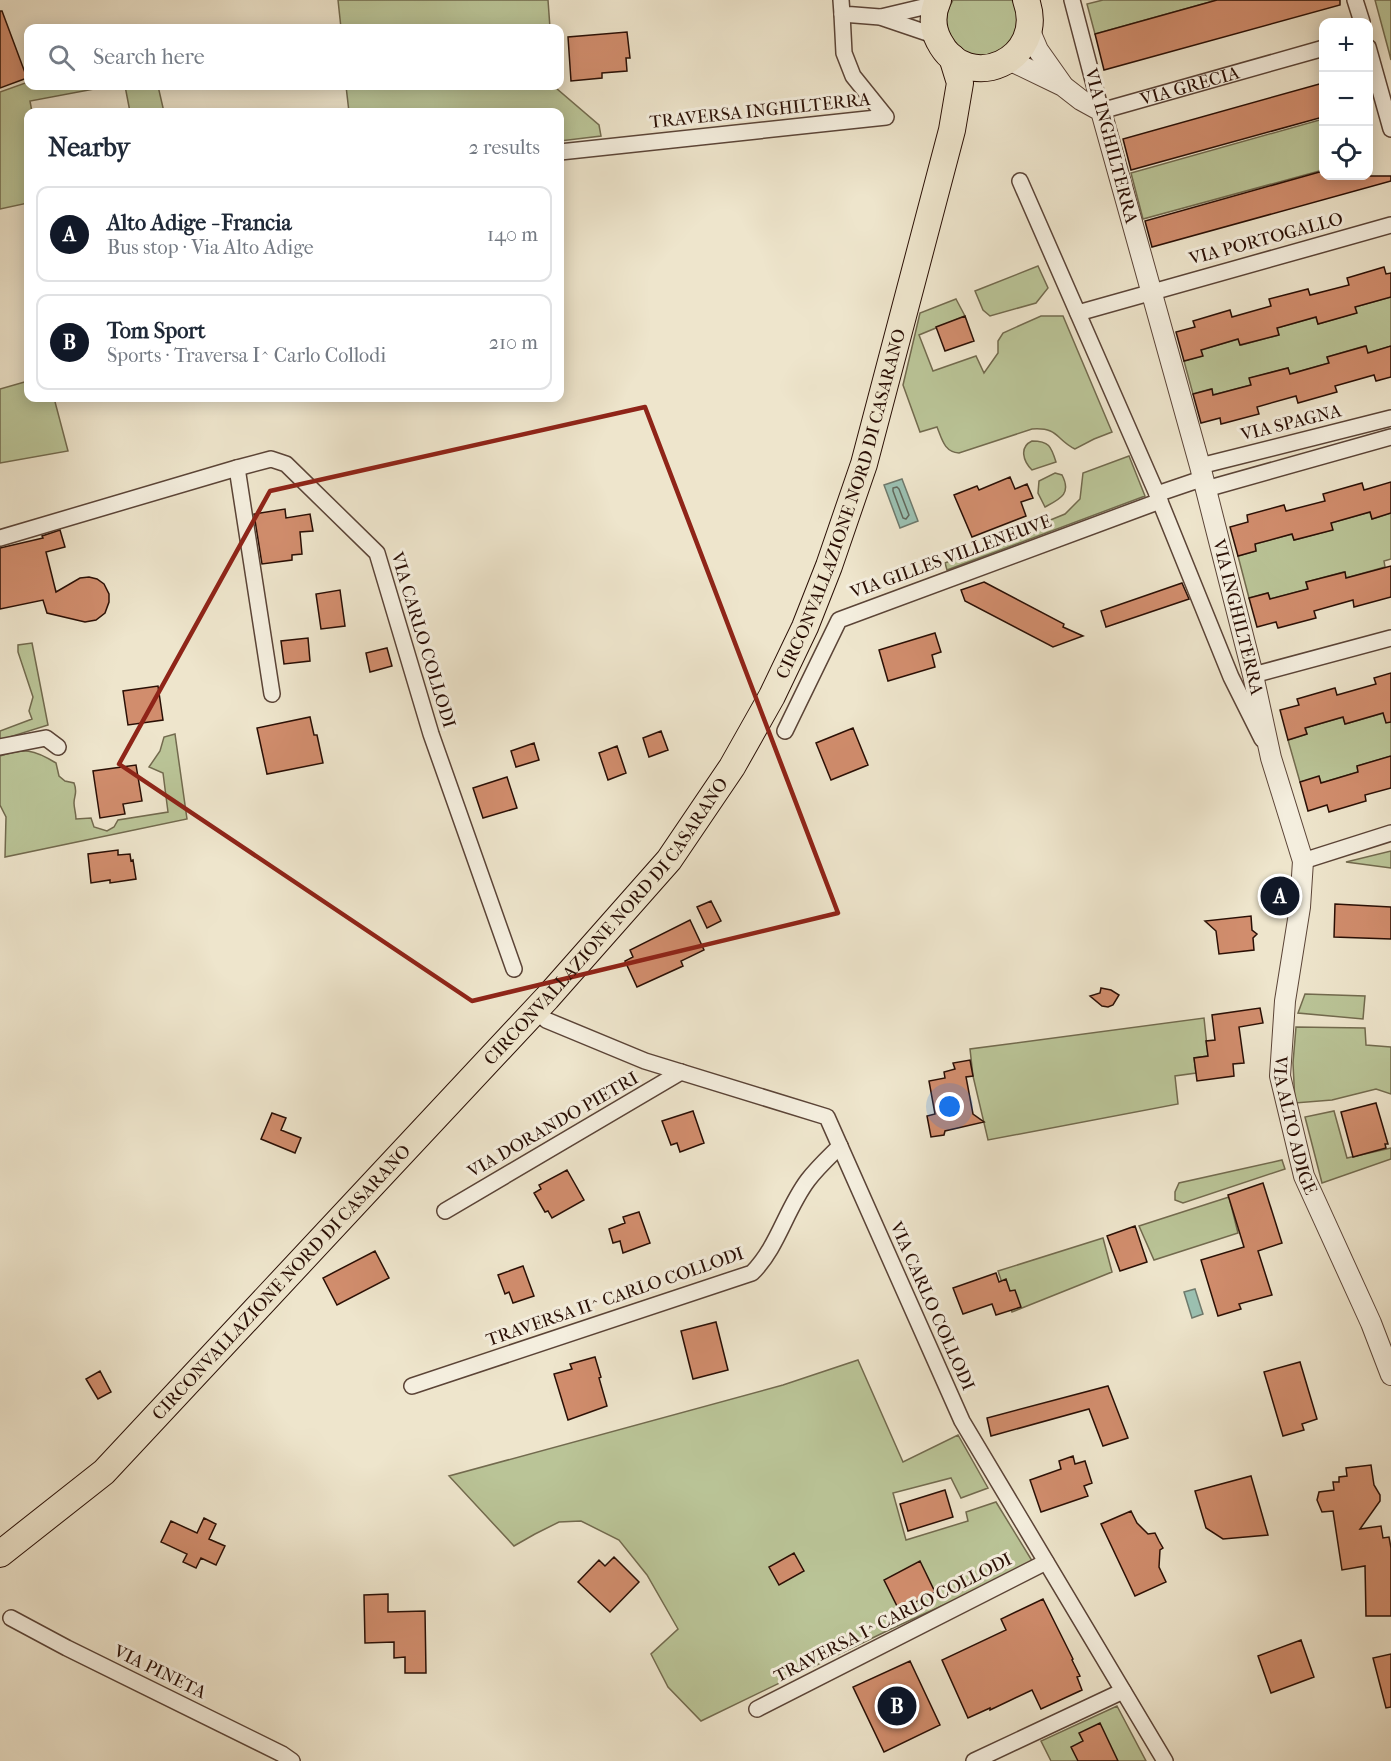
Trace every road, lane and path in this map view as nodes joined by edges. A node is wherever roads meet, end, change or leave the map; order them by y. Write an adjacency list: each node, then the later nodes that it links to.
1 (1026, 0): 8 (main road)
2 (1072, 0): 15 (street, VIA INGHILTERRA)
3 (1355, 0): 7 (street)
4 (937, 2): 6 (street); 9 (main road)
5 (841, 7): 6 (street); 18 (street, TRAVERSA INGHILTERRA)
6 (880, 17): 9 (street)
7 (1361, 18)
8 (1029, 29): 12 (main road, CIRCONVALLAZIONE NORD DI CASARANO); 14 (street)
9 (936, 36): 11 (main road)
10 (1319, 49): 15 (street, VIA GRECIA)
11 (952, 57): 12 (main road); 17 (main road, CIRCONVALLAZIONE NORD DI CASARANO)
12 (1003, 63): 14 (street); 17 (main road, CIRCONVALLAZIONE NORD DI CASARANO)
13 (1373, 65): 16 (street)
14 (1063, 86): 15 (street)
15 (1101, 111): 21 (street, VIA INGHILTERRA)
16 (1391, 129)
17 (952, 130): 45 (main road, CIRCONVALLAZIONE NORD DI CASARANO)
18 (564, 152)
19 (1020, 181): 22 (street, VIA INGHILTERRA)
20 (1391, 225): 21 (street, VIA PORTOGALLO)
21 (1151, 291): 22 (street); 26 (street, VIA INGHILTERRA)
22 (1078, 313): 27 (street, VIA INGHILTERRA)
23 (1391, 418): 26 (street, VIA SPAGNA)
24 (1391, 437): 26 (street)
25 (237, 468): 28 (street, VIA CARLO COLLODI); 31 (street); 38 (street, VIA CARLO COLLODI)
26 (1203, 477): 27 (street); 30 (street, VIA INGHILTERRA)
27 (1159, 498): 32 (street, VIA GILLES VILLENEUVE); 35 (street, VIA INGHILTERRA)
28 (0, 538)
29 (1391, 638): 30 (street)
30 (1253, 675): 35 (street, VIA INGHILTERRA)
31 (272, 694)
32 (785, 731)
33 (0, 747): 34 (street)
34 (58, 747)
35 (1271, 758): 37 (street, VIA INGHILTERRA)
36 (1391, 832): 37 (street)
37 (1303, 861): 43 (street, VIA ALTO ADIGE)
38 (514, 969)
39 (546, 1020): 40 (street, VIA CARLO COLLODI)
40 (681, 1072): 41 (street, VIA CARLO COLLODI); 42 (street, VIA DORANDO PIETRI)
41 (840, 1146): 44 (street, TRAVERSA II^ CARLO COLLODI); 46 (street, VIA CARLO COLLODI)
42 (445, 1211)
43 (1391, 1375)
44 (412, 1386)
45 (0, 1554)
46 (1046, 1562): 48 (street, VIA CARLO COLLODI); 49 (street, TRAVERSA I^ CARLO COLLODI)
47 (11, 1618): 50 (street, VIA PINETA)
48 (1123, 1692): 51 (street); 52 (street, VIA CARLO COLLODI)
49 (757, 1708)
50 (292, 1761)
51 (974, 1761)
52 (1165, 1761)

